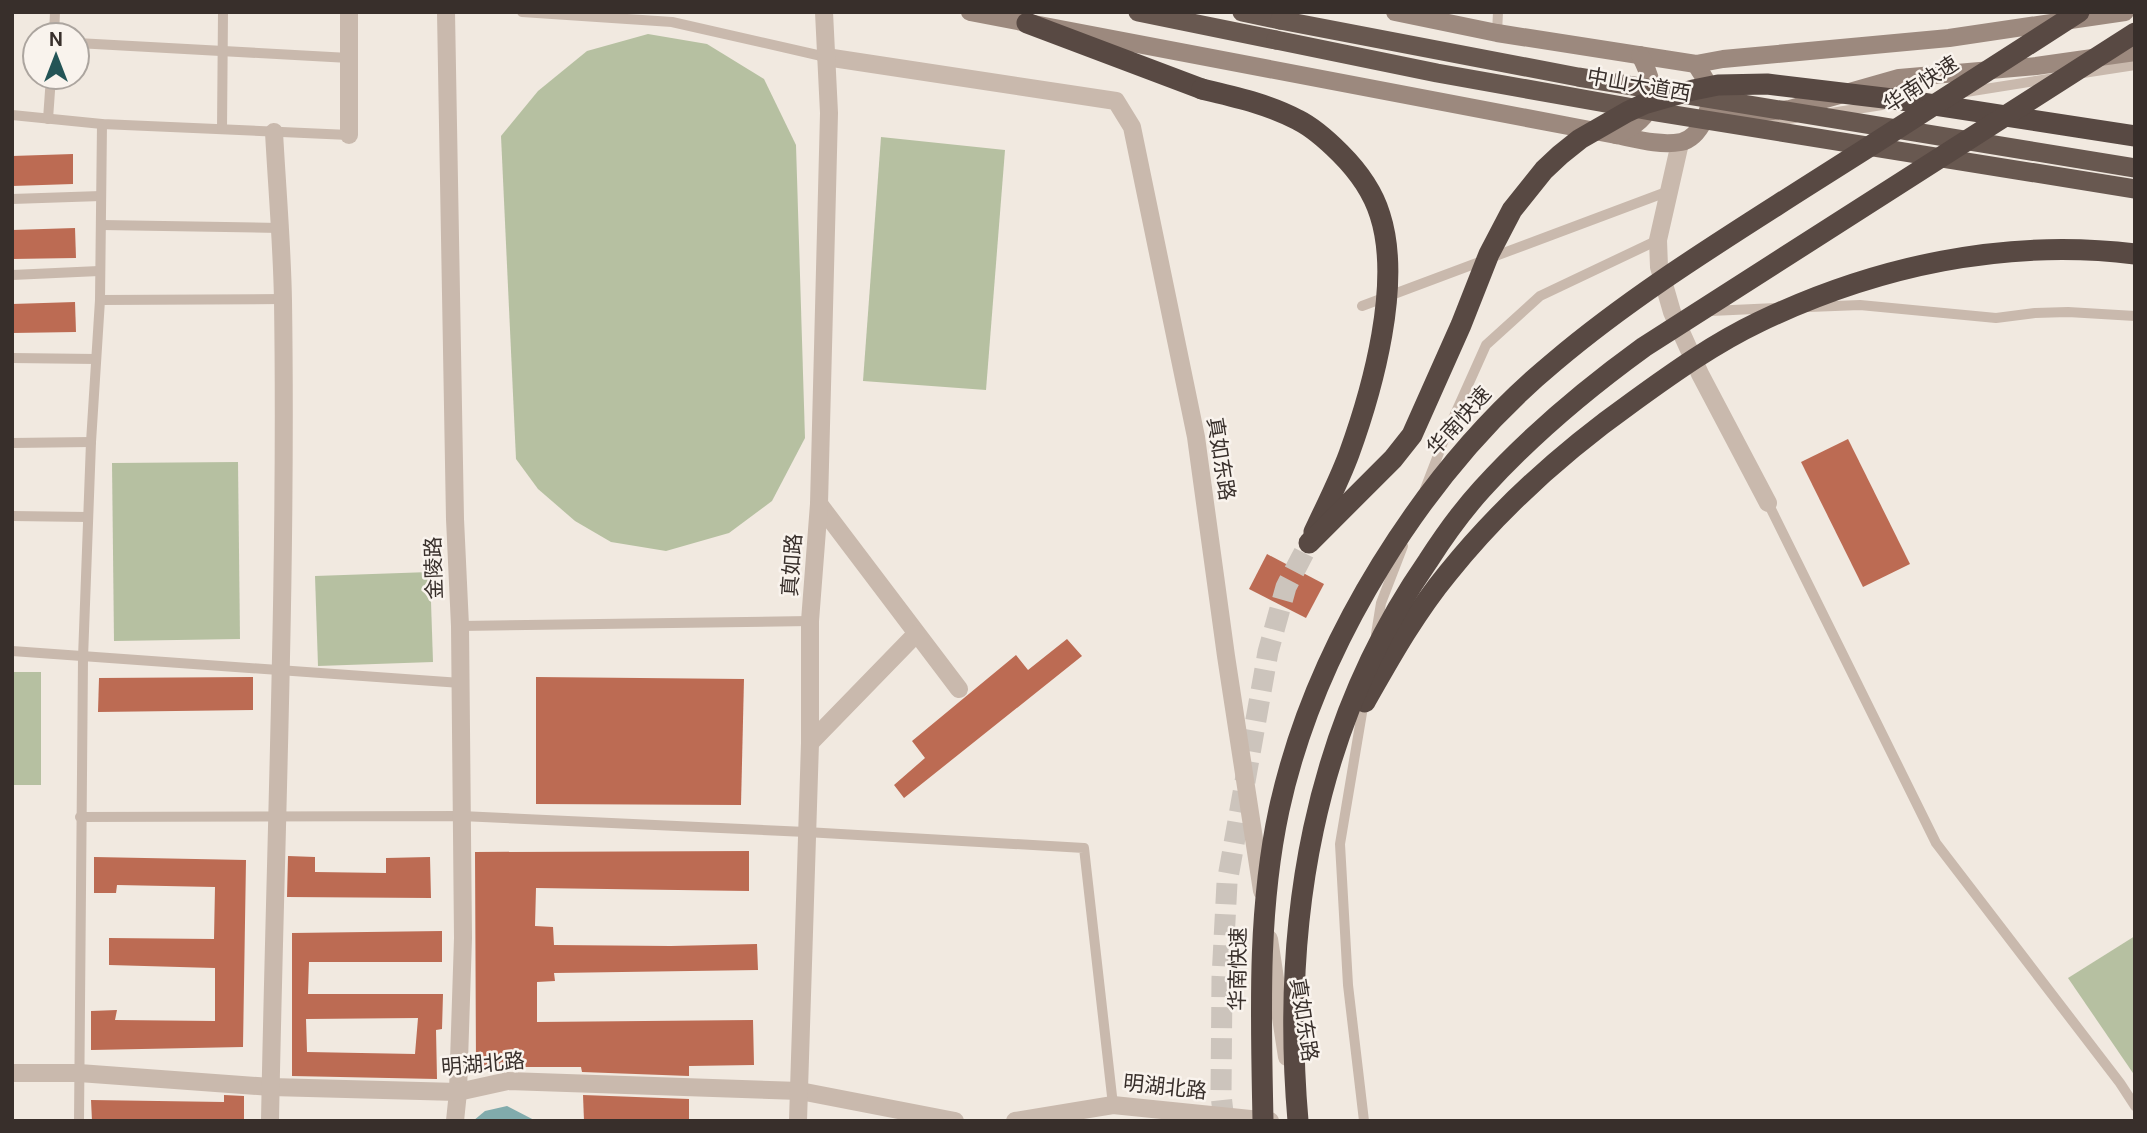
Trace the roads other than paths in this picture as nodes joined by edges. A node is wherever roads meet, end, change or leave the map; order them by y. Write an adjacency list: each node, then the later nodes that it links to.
1 (223, 12): 17 (lane)
2 (349, 12): 21 (street)
3 (446, 12): 61 (street, 金陵路)
4 (522, 12): 20 (lane)
5 (824, 12): 20 (street, 真如路)
6 (970, 12): 13 (main road)
7 (1138, 12): 37 (highway, 中山大道西, bridge)
8 (1242, 12): 36 (highway, 中山大道西, bridge)
9 (1395, 12): 14 (main road)
10 (1498, 12): 14 (lane)
11 (2079, 12): 87 (highway, 华南快速, bridge)
12 (2125, 12): 22 (main road)
13 (1027, 23): 33 (main road); 34 (highway, bridge)
14 (1497, 33): 19 (main road)
15 (2135, 33): 69 (highway, bridge)
16 (91, 44): 17 (lane)
17 (222, 51): 21 (lane); 29 (lane)
18 (2135, 52): 26 (main road)
19 (1640, 55): 22 (main road); 33 (main road)
20 (826, 57): 57 (street, 真如路); 89 (street, 真如东路)
21 (349, 58): 32 (street)
22 (1696, 64): 26 (main road)
23 (2135, 65): 31 (lane)
24 (50, 91): 27 (lane)
25 (12, 115): 27 (lane)
26 (1706, 116): 31 (main road)
27 (48, 119): 28 (lane)
28 (102, 124): 29 (lane); 39 (lane)
29 (222, 130): 30 (lane)
30 (274, 132): 32 (lane); 42 (street)
31 (1696, 134): 35 (main road)
32 (349, 135)
33 (1616, 135): 35 (main road)
34 (2135, 136)
35 (1679, 143): 38 (street)
36 (2135, 168)
37 (2135, 189)
38 (1669, 190): 43 (street); 49 (lane)
39 (101, 196): 40 (lane); 41 (lane)
40 (12, 200)
41 (102, 225): 42 (lane); 45 (lane)
42 (279, 228): 47 (street)
43 (1658, 240): 50 (street); 90 (lane)
44 (2135, 254): 69 (highway, bridge)
45 (99, 271): 46 (lane); 48 (lane)
46 (12, 275)
47 (283, 299): 48 (lane); 65 (street)
48 (100, 300): 53 (lane)
49 (1362, 306)
50 (1672, 312): 51 (lane); 56 (street)
51 (2135, 316)
52 (12, 358): 53 (lane)
53 (96, 359): 54 (lane)
54 (91, 442): 55 (lane); 59 (lane)
55 (12, 443)
56 (1768, 503): 80 (lane)
57 (818, 504): 60 (street, 真如路); 62 (street)
58 (12, 516): 59 (lane)
59 (88, 517): 64 (lane)
60 (810, 621): 61 (lane); 68 (street, 真如路)
61 (460, 626): 66 (street, 金陵路)
62 (916, 634): 67 (street); 68 (street)
63 (12, 651): 64 (lane)
64 (83, 658): 65 (lane); 72 (lane)
65 (282, 670): 66 (lane); 70 (street)
66 (461, 683): 71 (street, 金陵路)
67 (959, 689)
68 (810, 743): 73 (street, 真如路)
69 (1332, 755): 89 (highway, bridge)
70 (276, 815): 71 (lane); 72 (lane); 76 (street)
71 (461, 816): 73 (lane); 78 (street, 金陵路)
72 (80, 817): 75 (lane)
73 (806, 832): 77 (street, 真如路); 79 (lane)
74 (12, 1073): 75 (street, 明湖北路)
75 (79, 1073): 76 (street, 明湖北路); 81 (lane)
76 (271, 1087): 78 (street, 明湖北路); 82 (street)
77 (800, 1091): 78 (street, 明湖北路); 84 (street, 真如路); 85 (street, 明湖北路)
78 (458, 1092): 83 (street, 金陵路)
79 (1113, 1105): 86 (street, 明湖北路); 88 (street, 明湖北路)
80 (2135, 1106)
81 (79, 1121)
82 (270, 1121)
83 (455, 1121)
84 (798, 1121)
85 (955, 1121)
86 (1014, 1121)
87 (1263, 1121)
88 (1270, 1121)
89 (1297, 1121)
90 (1364, 1121)

